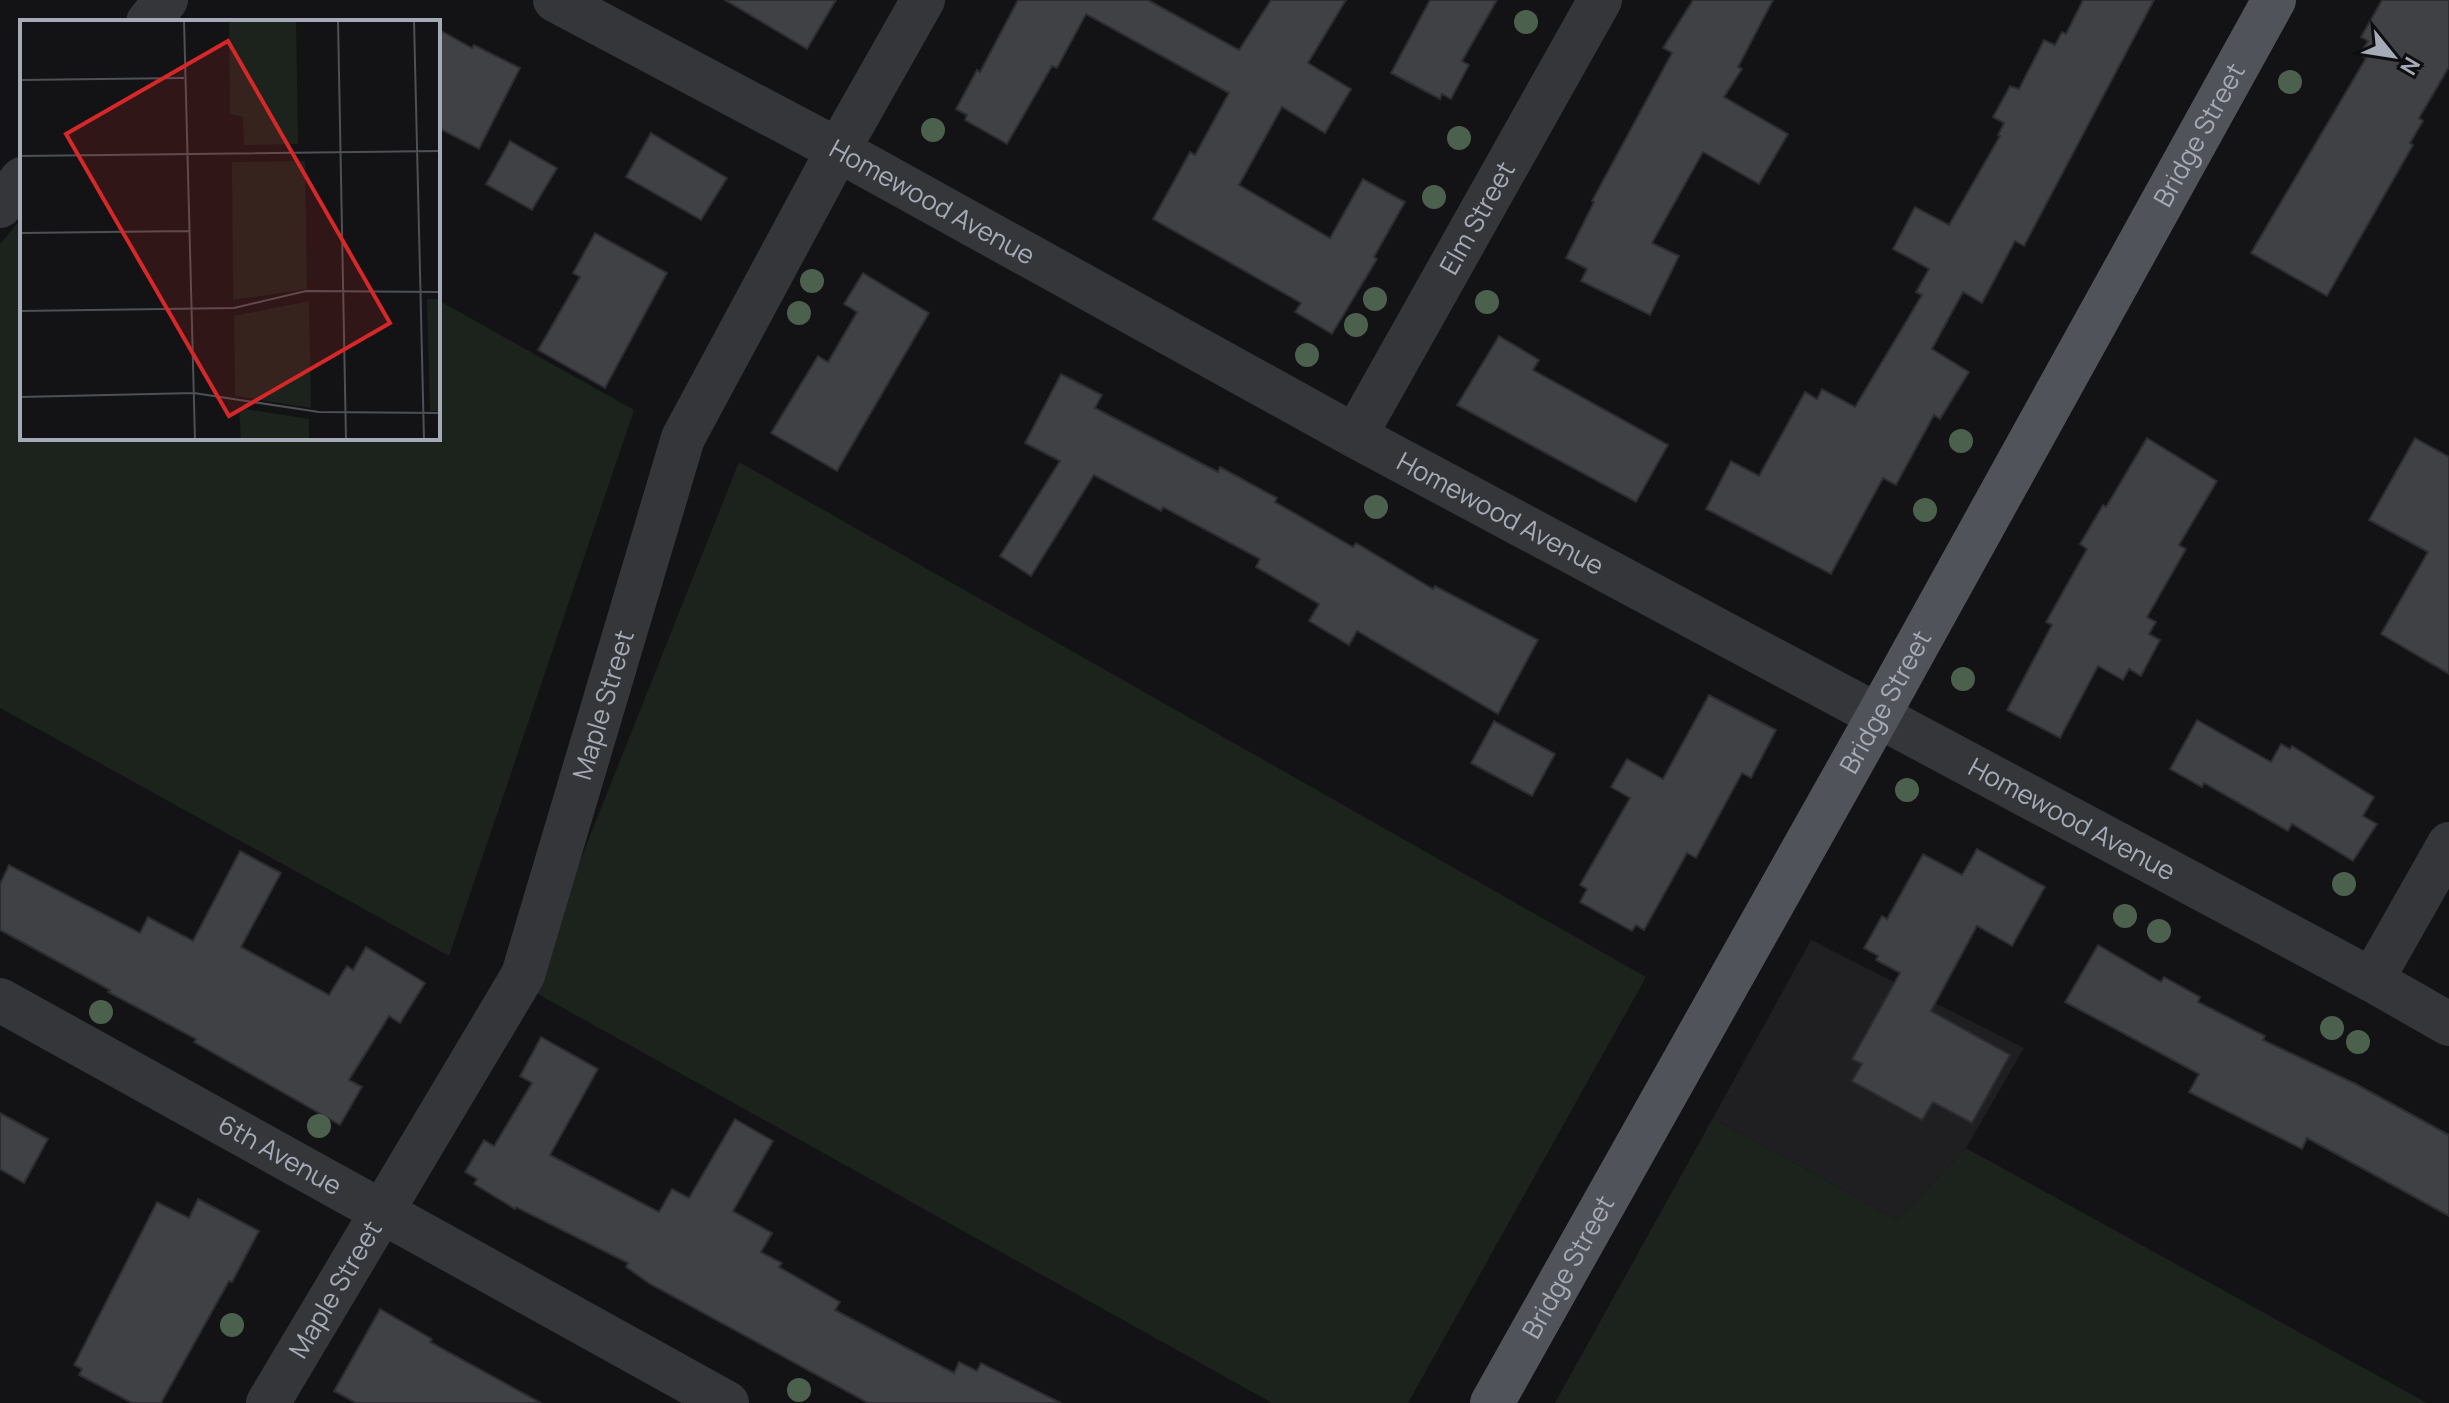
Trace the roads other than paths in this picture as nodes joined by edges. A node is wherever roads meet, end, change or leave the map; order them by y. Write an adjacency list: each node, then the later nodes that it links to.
1 (166, 0): 6 (street)
2 (555, 0): 7 (street, Homewood Avenue)
3 (923, 0): 7 (street, Maple Street)
4 (1600, 0): 10 (street, Elm Street)
5 (2274, 0): 11 (main road, Bridge Street)
6 (150, 20)
7 (838, 150): 10 (street, Homewood Avenue); 16 (street, Maple Street)
8 (20, 181): 9 (street)
9 (0, 206)
10 (1355, 436): 11 (street, Homewood Avenue)
11 (1878, 716): 13 (street, Homewood Avenue); 19 (main road, Bridge Street)
12 (2449, 844): 13 (street)
13 (2372, 980): 15 (street, Homewood Avenue)
14 (0, 1000): 16 (street, 6th Avenue)
15 (2449, 1024)
16 (382, 1211): 17 (street, Maple Street); 18 (street, 6th Avenue)
17 (268, 1403)
18 (727, 1403)
19 (1492, 1403)

